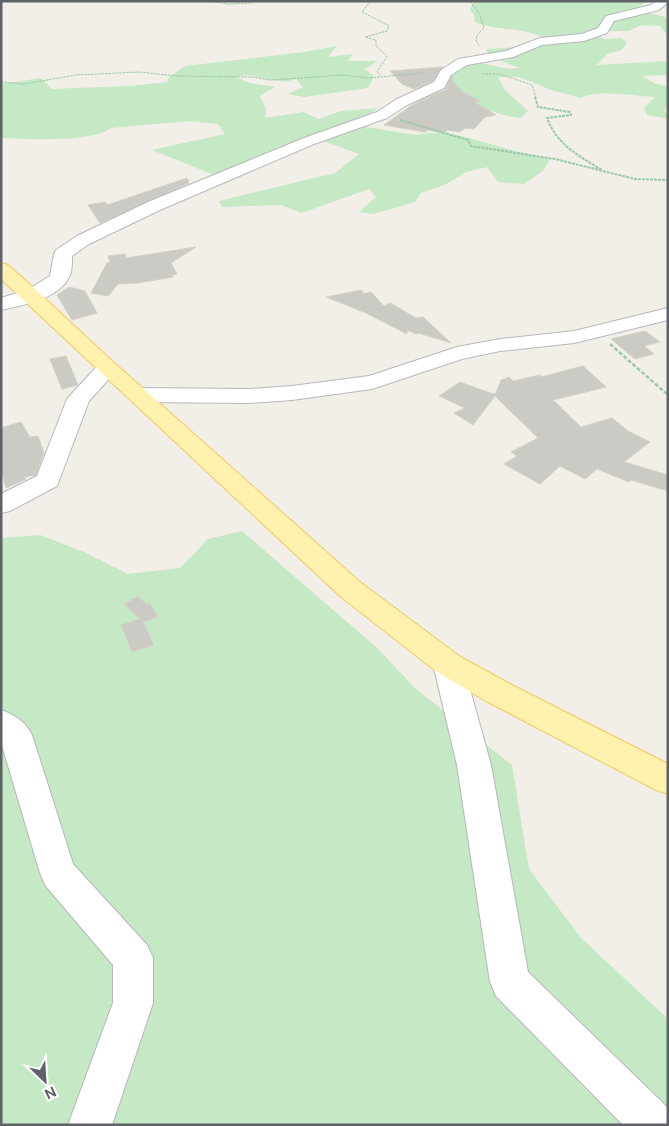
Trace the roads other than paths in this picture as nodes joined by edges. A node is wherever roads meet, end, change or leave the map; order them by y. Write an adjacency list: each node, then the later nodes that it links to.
1 (663, 1): 3 (street)
2 (423, 73): 3 (street)
3 (430, 90): 5 (street)
4 (1, 269): 5 (main road)
5 (32, 296): 6 (street); 8 (main road)
6 (1, 304)
7 (668, 314): 9 (street)
8 (107, 369): 9 (main road); 10 (street)
9 (139, 395): 11 (main road)
10 (1, 505)
11 (448, 664): 13 (main road); 15 (street)
12 (1, 723): 14 (street)
13 (668, 780)
14 (90, 1125)
15 (654, 1125)

